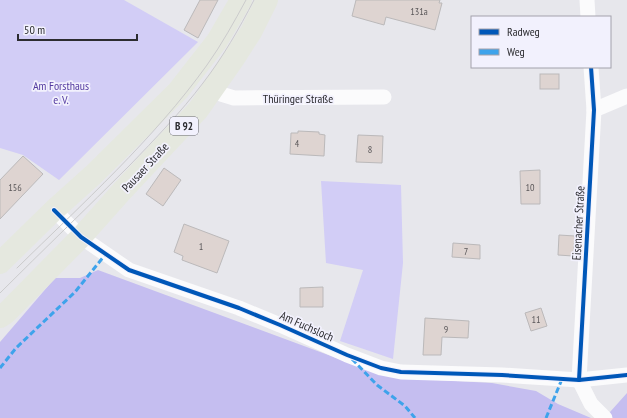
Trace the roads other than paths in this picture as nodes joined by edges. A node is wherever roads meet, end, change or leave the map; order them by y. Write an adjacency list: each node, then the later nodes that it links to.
1 (241, 0): 10 (main road, B 92)
2 (267, 0): 6 (main road, Pausaer Straße / B 92)
3 (587, 0): 4 (street)
4 (588, 16)
5 (591, 68): 9 (street, Eisenacher Straße)
6 (214, 89): 8 (street, Thüringer Straße); 11 (main road, Pausaer Straße / B 92)
7 (627, 96): 9 (street)
8 (384, 97)
9 (594, 110): 15 (street, Eisenacher Straße)
10 (54, 210): 11 (street, Am Fuchsloch); 12 (main road, B 92)
11 (81, 237): 13 (main road, Pausaer Straße / B 92); 15 (street, Am Fuchsloch)
12 (0, 263)
13 (0, 317)
14 (627, 375): 15 (street, Am Fuchsloch)
15 (579, 380): 16 (street)
16 (605, 418)

